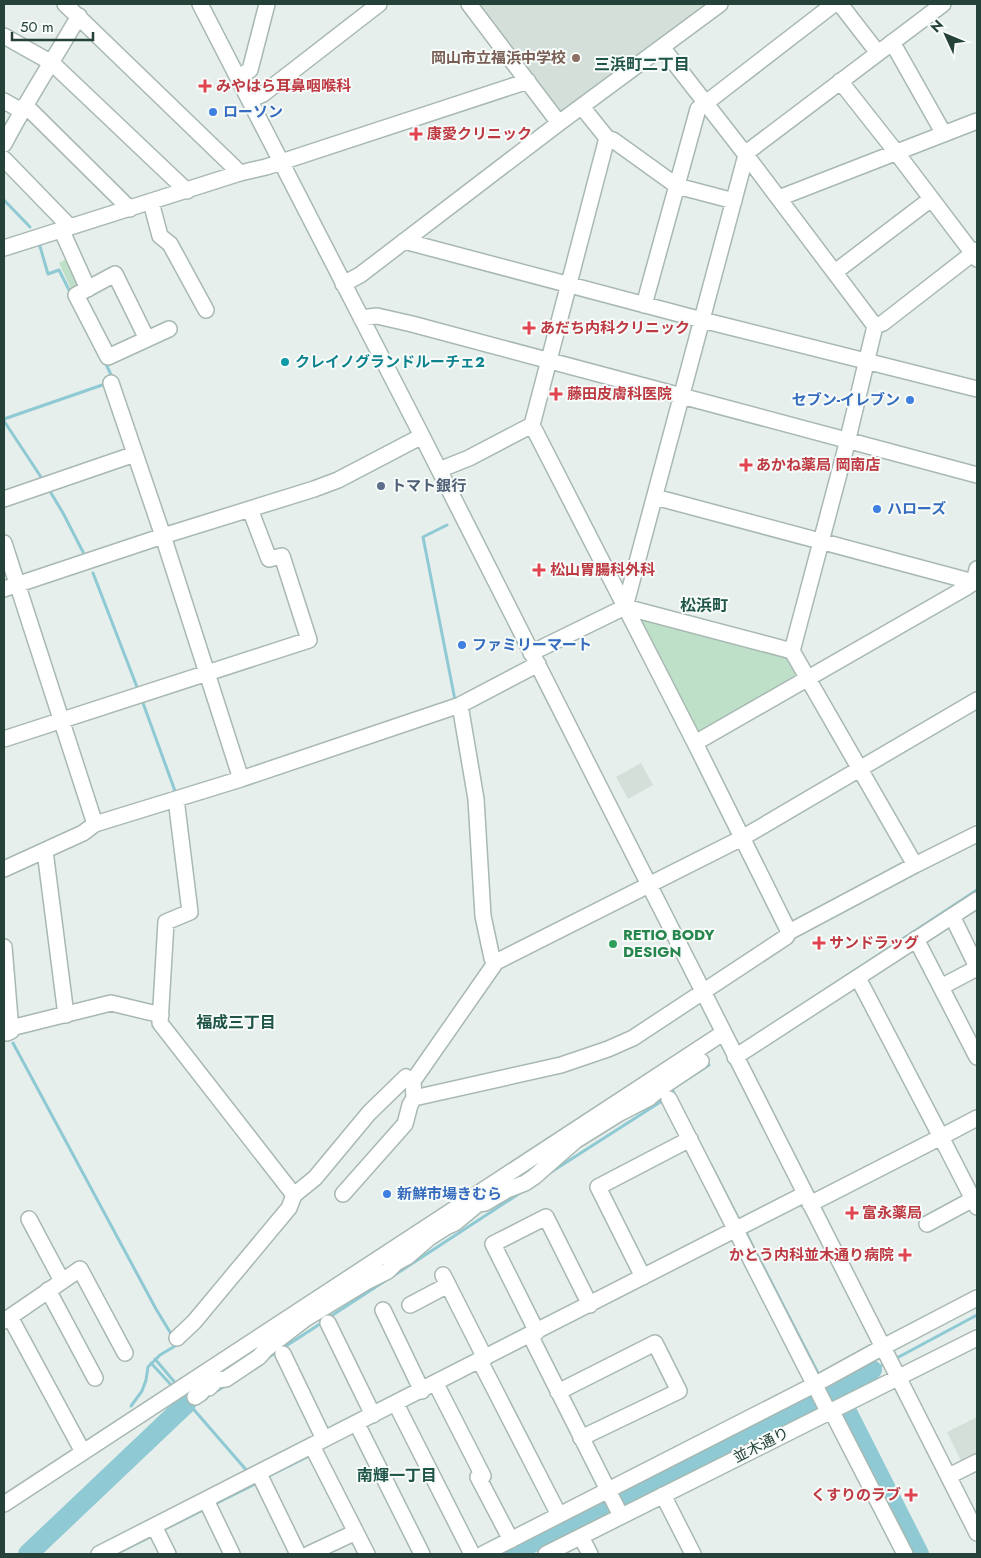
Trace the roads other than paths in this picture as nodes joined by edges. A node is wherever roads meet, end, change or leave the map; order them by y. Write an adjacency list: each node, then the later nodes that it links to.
1 (65, 4): 9 (street)
2 (200, 4): 15 (street)
3 (267, 4): 15 (street)
4 (379, 4): 18 (street)
5 (469, 4): 16 (street)
6 (720, 4): 12 (street)
7 (943, 4): 11 (street)
8 (844, 6): 13 (street); 20 (street)
9 (79, 16): 14 (street); 32 (street)
10 (4, 36): 14 (street)
11 (892, 42): 13 (street); 25 (street)
12 (662, 47): 20 (street); 21 (street)
13 (878, 53): 17 (street)
14 (52, 63): 22 (street); 34 (street)
15 (238, 77): 18 (street)
16 (528, 81): 24 (street); 31 (street)
17 (840, 81): 28 (street); 30 (street)
18 (250, 100): 31 (street)
19 (4, 101): 22 (street)
20 (701, 105): 30 (street); 33 (street)
21 (582, 107): 24 (street); 26 (street)
22 (24, 108): 27 (street); 39 (street)
23 (977, 121): 25 (street)
24 (559, 123): 41 (street)
25 (944, 134): 28 (street)
26 (607, 138): 33 (street); 46 (street)
27 (4, 143)
28 (896, 152): 35 (street); 36 (street)
29 (4, 159): 40 (street)
30 (745, 160): 35 (street); 37 (street)
31 (281, 161): 32 (street); 45 (street)
32 (240, 173): 34 (street)
33 (677, 186): 37 (street); 48 (street)
34 (187, 191): 38 (street)
35 (779, 198): 44 (street)
36 (932, 198): 43 (street); 44 (street)
37 (734, 201): 51 (street)
38 (151, 202): 39 (street); 49 (street)
39 (130, 209): 40 (street)
40 (66, 228): 42 (street); 47 (street)
41 (404, 241): 45 (street); 46 (street)
42 (4, 248)
43 (976, 254): 52 (street)
44 (835, 272): 52 (street)
45 (343, 284): 50 (street)
46 (568, 285): 48 (street); 56 (street)
47 (88, 289): 54 (street); 54 (street)
48 (644, 305): 51 (street)
49 (206, 310)
50 (361, 318): 56 (street); 61 (street)
51 (702, 320): 55 (street); 59 (street)
52 (875, 326): 55 (street)
53 (169, 328): 54 (street)
54 (147, 339)
55 (868, 358): 58 (street); 62 (street)
56 (549, 361): 59 (street); 60 (street)
57 (111, 383): 63 (street)
58 (977, 388)
59 (681, 396): 62 (street); 66 (street)
60 (532, 425): 64 (street); 74 (street)
61 (422, 436): 64 (street); 68 (street)
62 (847, 441): 65 (street); 70 (street)
63 (135, 454): 67 (street); 69 (street)
64 (439, 470): 76 (street)
65 (977, 475)
66 (655, 497): 70 (street); 74 (street)
67 (4, 499)
68 (250, 509): 69 (street); 77 (street)
69 (163, 536): 73 (street); 77 (street)
70 (821, 541): 72 (street); 75 (street)
71 (4, 543): 73 (street)
72 (976, 578): 78 (street)
73 (10, 587): 81 (street)
74 (624, 607): 75 (street); 76 (street); 83 (street)
75 (792, 652): 78 (street)
76 (535, 659): 80 (street); 93 (street)
77 (207, 674): 81 (street); 85 (street)
78 (808, 680): 83 (street); 84 (street)
79 (977, 700): 84 (street)
80 (460, 705): 85 (street); 99 (street)
81 (61, 721): 82 (street); 87 (street)
82 (4, 739)
83 (695, 743): 89 (street)
84 (860, 768): 89 (street); 91 (street)
85 (241, 779): 86 (street)
86 (176, 799): 87 (street); 105 (street)
87 (95, 824): 90 (street)
88 (977, 834): 91 (street)
89 (742, 838): 93 (street); 96 (street)
90 (45, 851): 92 (street); 104 (street)
91 (915, 865): 96 (street)
92 (4, 870)
93 (649, 886): 99 (street); 103 (street)
94 (977, 900): 95 (street)
95 (952, 916): 97 (street); 100 (street)
96 (789, 932): 103 (street)
97 (916, 939): 101 (street); 102 (street)
98 (4, 947): 106 (street)
99 (496, 962): 111 (street)
100 (977, 968): 102 (street)
101 (858, 978): 108 (street); 115 (street)
102 (941, 987): 109 (street)
103 (702, 991): 107 (street); 112 (street)
104 (66, 1015): 105 (street); 106 (street)
105 (161, 1015): 118 (street)
106 (7, 1031)
107 (724, 1033): 108 (street); 152 (street)
108 (735, 1057): 119 (street)
109 (977, 1057)
110 (701, 1061): 145 (street)
111 (410, 1079): 112 (street); 118 (street)
112 (414, 1098): 117 (street)
113 (669, 1099): 116 (street)
114 (977, 1118): 115 (street)
115 (941, 1137): 119 (street); 120 (street)
116 (690, 1139): 123 (street); 124 (street)
117 (343, 1194)
118 (294, 1196): 133 (street)
119 (808, 1199): 123 (street); 138 (street)
120 (976, 1201): 122 (street)
121 (29, 1219): 125 (street)
122 (927, 1224)
123 (739, 1231): 124 (street); 141 (street)
124 (643, 1277): 129 (street)
125 (62, 1281): 126 (street); 136 (street)
126 (48, 1290): 131 (street); 140 (street)
127 (977, 1298): 138 (street)
128 (410, 1305): 139 (street)
129 (590, 1305): 134 (street); 134 (street)
130 (383, 1310): 143 (street)
131 (7, 1319): 152 (street)
132 (328, 1323): 148 (street)
133 (177, 1338)
134 (533, 1338): 139 (street); 144 (street)
135 (977, 1338): 138 (street, 並木通り)
136 (125, 1353)
137 (283, 1354): 151 (street)
138 (890, 1361): 141 (street); 147 (street, 並木通り); 155 (street)
139 (482, 1363): 142 (street); 161 (street)
140 (94, 1378)
141 (819, 1384): 147 (street); 156 (street)
142 (438, 1388): 143 (street); 166 (street)
143 (422, 1391): 146 (street)
144 (558, 1392): 150 (street); 150 (street)
145 (195, 1397)
146 (398, 1407): 148 (street); 174 (street)
147 (828, 1408): 157 (street, 並木通り); 179 (street)
148 (373, 1415): 149 (street)
149 (358, 1428): 151 (street); 173 (street)
150 (581, 1438): 156 (street)
151 (317, 1448): 154 (street); 163 (street)
152 (83, 1452): 159 (street)
153 (977, 1462): 155 (street)
154 (253, 1476): 158 (street); 170 (street)
155 (949, 1476): 164 (street)
156 (609, 1492): 160 (street); 161 (street)
157 (663, 1495): 160 (street, 並木通り); 178 (street)
158 (206, 1500): 162 (street); 169 (street)
159 (4, 1504)
160 (619, 1512): 165 (street, 並木通り)
161 (559, 1515): 166 (street)
162 (154, 1526): 167 (street); 168 (street)
163 (356, 1532): 171 (street); 172 (street)
164 (977, 1533)
165 (581, 1537): 176 (street, 並木通り); 177 (street)
166 (510, 1540): 175 (street)
167 (100, 1554)
168 (168, 1554)
169 (232, 1554)
170 (298, 1554)
171 (309, 1554)
172 (367, 1554)
173 (422, 1554)
174 (472, 1554)
175 (483, 1554)
176 (546, 1554)
177 (590, 1554)
178 (693, 1554)
179 (905, 1554)

